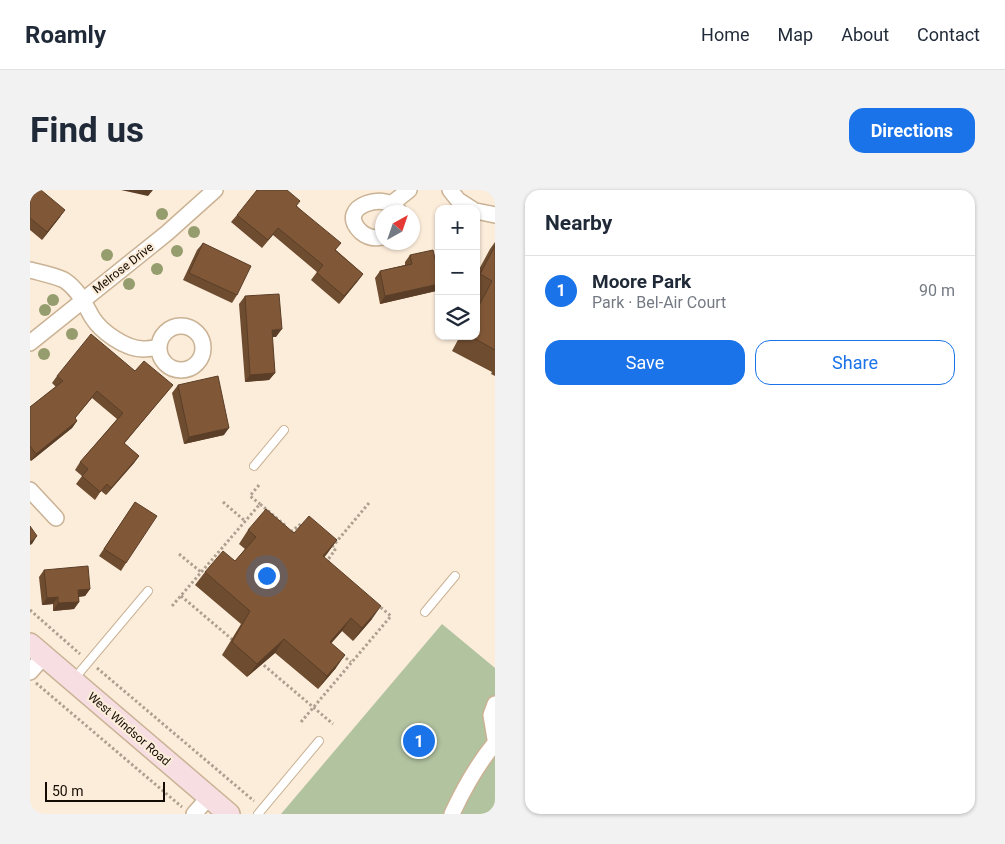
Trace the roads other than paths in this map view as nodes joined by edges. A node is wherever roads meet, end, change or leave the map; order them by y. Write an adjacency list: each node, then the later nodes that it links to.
1 (215, 190): 11 (street, Melrose Drive)
2 (409, 190): 5 (street)
3 (450, 190): 6 (street)
4 (395, 205): 9 (street)
5 (398, 205)
6 (466, 205)
7 (480, 212): 8 (street)
8 (495, 215)
9 (375, 239)
10 (30, 270): 11 (street)
11 (83, 300): 12 (street, Melrose Drive); 13 (street)
12 (30, 343)
13 (159, 347)
14 (284, 430): 15 (lane)
15 (254, 466)
16 (30, 490): 17 (street)
17 (56, 518)
18 (455, 576): 20 (lane)
19 (148, 591): 23 (lane)
20 (425, 612)
21 (37, 650): 22 (street); 23 (main road, West Windsor Road)
22 (30, 672)
23 (72, 680): 28 (main road, West Windsor Road)
24 (495, 704): 25 (street)
25 (495, 739)
26 (318, 741): 31 (lane)
27 (495, 743): 32 (street)
28 (209, 797): 29 (street); 30 (main road, West Windsor Road)
29 (194, 814)
30 (228, 814)
31 (258, 814)
32 (452, 814)

